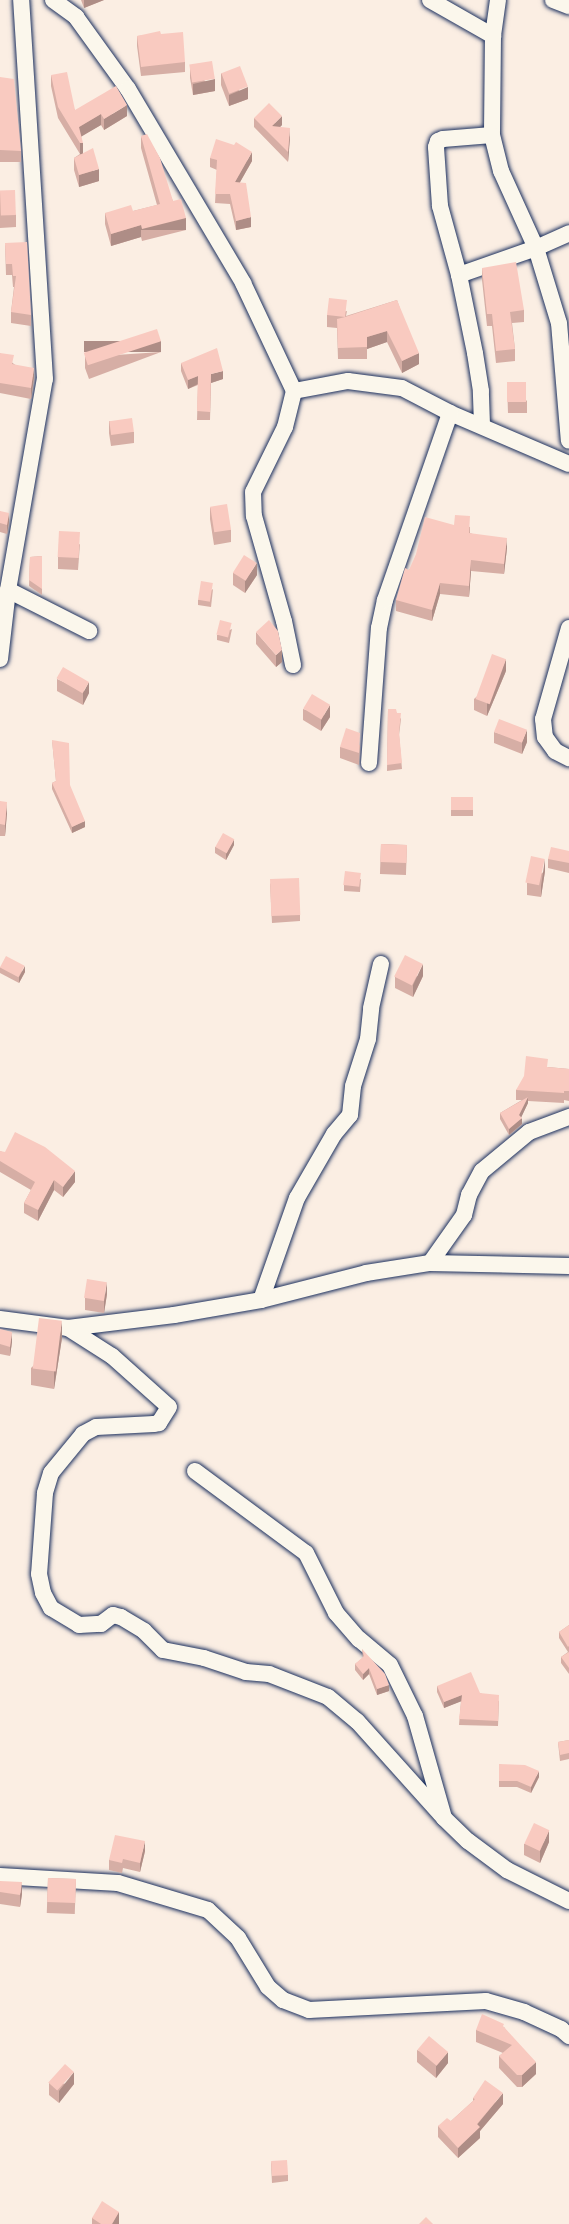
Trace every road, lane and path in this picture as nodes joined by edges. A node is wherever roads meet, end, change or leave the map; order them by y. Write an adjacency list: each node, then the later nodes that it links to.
1 (21, 0): 19 (street)
2 (52, 0): 8 (street)
3 (72, 0): 8 (street)
4 (430, 0): 9 (street)
5 (498, 0): 9 (street)
6 (553, 0): 7 (street)
7 (569, 6)
8 (76, 17): 14 (street)
9 (493, 36): 10 (street)
10 (492, 135): 12 (street); 13 (street)
11 (569, 233): 12 (street)
12 (536, 248): 13 (street); 17 (street)
13 (459, 275): 16 (street)
14 (294, 391): 15 (street); 23 (street)
15 (450, 413): 16 (street); 25 (street)
16 (482, 425): 18 (street)
17 (569, 441)
18 (569, 464)
19 (8, 590): 21 (street); 22 (street)
20 (569, 628): 24 (street)
21 (89, 631)
22 (0, 659)
23 (293, 665)
24 (569, 758)
25 (369, 763)
26 (381, 964): 30 (street)
27 (569, 1117): 28 (street)
28 (430, 1263): 29 (street); 30 (street)
29 (569, 1266)
30 (261, 1299): 32 (street)
31 (0, 1319): 32 (street)
32 (68, 1328): 34 (street)
33 (195, 1471): 34 (street)
34 (444, 1818): 36 (street)
35 (0, 1876): 37 (street)
36 (569, 1900)
37 (569, 2036)

